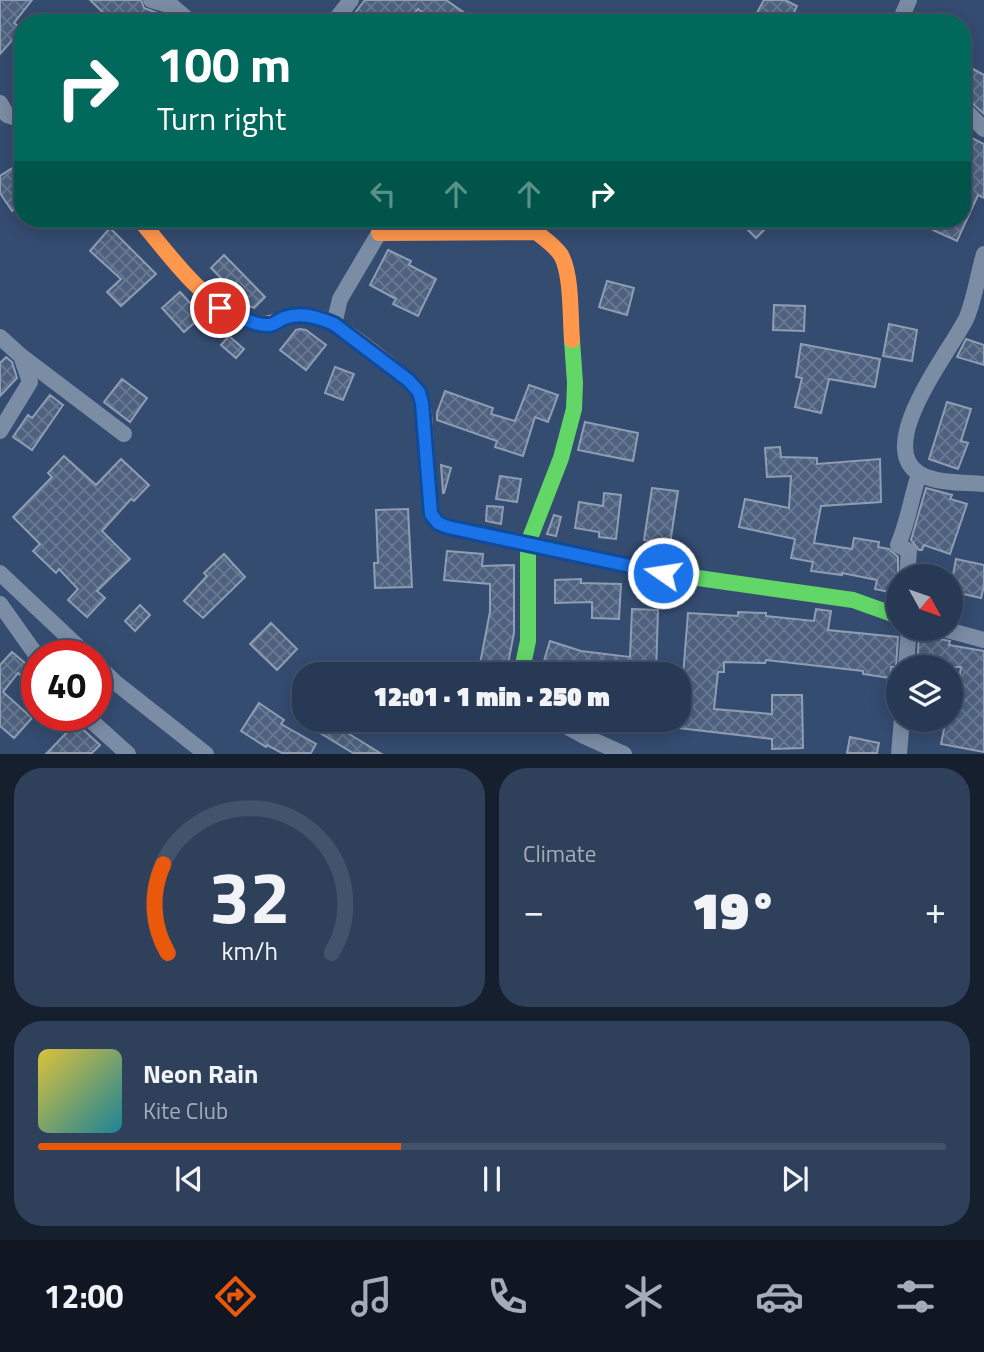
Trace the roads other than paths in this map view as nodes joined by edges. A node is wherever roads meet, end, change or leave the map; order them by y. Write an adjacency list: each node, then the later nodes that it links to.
1 (152, 0): 3 (street)
2 (351, 0): 4 (street)
3 (174, 3)
4 (340, 14)
5 (0, 103): 7 (street)
6 (971, 116): 8 (street)
7 (14, 117)
8 (984, 130)
9 (147, 228): 13 (street)
10 (379, 228): 13 (street)
11 (432, 228): 20 (street)
12 (984, 254): 18 (street)
13 (334, 324): 20 (street)
14 (0, 337): 15 (street)
15 (21, 356): 16 (street); 17 (street)
16 (0, 431)
17 (124, 433)
18 (919, 474): 19 (street); 21 (street)
19 (984, 484)
20 (528, 543): 24 (street); 29 (street)
21 (908, 564)
22 (2, 577): 27 (street)
23 (0, 604): 26 (street)
24 (886, 612)
25 (963, 634): 28 (street)
26 (26, 640)
27 (71, 640)
28 (984, 640)
29 (524, 662)
30 (112, 679): 35 (street)
31 (103, 731): 34 (street)
32 (579, 732): 36 (street)
33 (901, 732): 37 (street)
34 (128, 754)
35 (206, 754)
36 (624, 754)
37 (900, 754)

